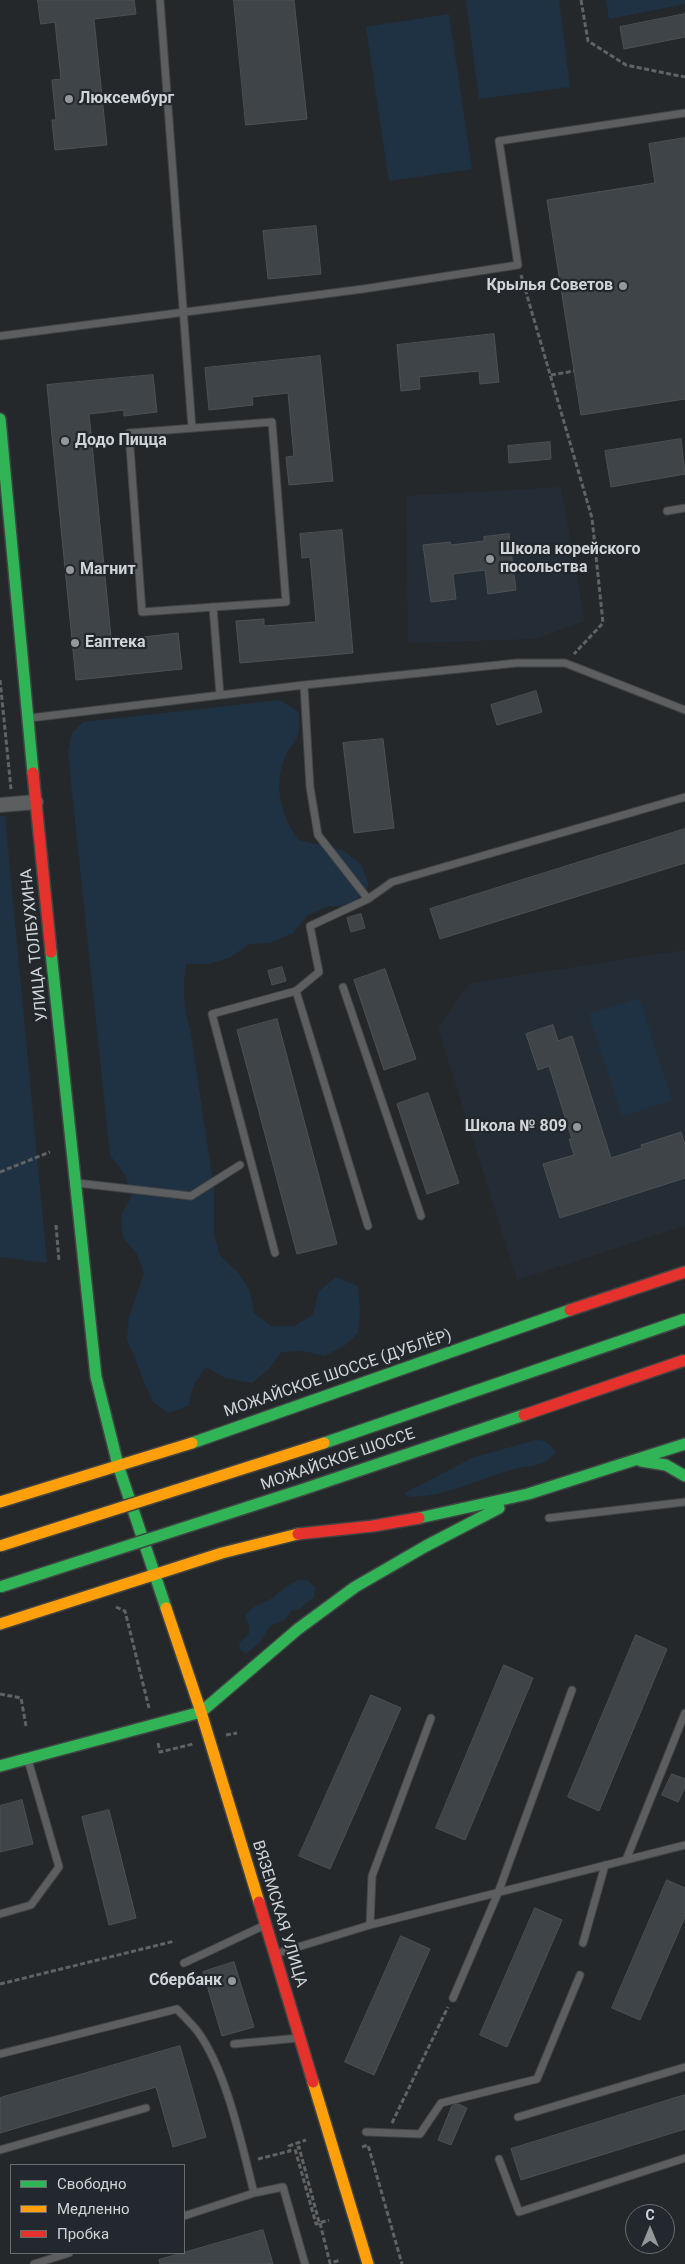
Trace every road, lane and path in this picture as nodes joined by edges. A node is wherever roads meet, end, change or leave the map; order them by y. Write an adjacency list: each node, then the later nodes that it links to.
1 (160, 0): 6 (lane)
2 (581, 0): 3 (path)
3 (685, 77)
4 (685, 113): 5 (lane)
5 (518, 265): 6 (lane); 9 (path)
6 (183, 311): 7 (lane); 11 (lane)
7 (0, 336)
8 (574, 371): 9 (path)
9 (551, 375): 16 (path)
10 (0, 419): 12 (main road, УЛИЦА ТОЛБУХИНА)
11 (192, 428): 15 (lane); 15 (lane)
12 (2, 466): 21 (main road, УЛИЦА ТОЛБУХИНА)
13 (685, 508): 14 (lane)
14 (667, 510)
15 (213, 607): 19 (lane)
16 (565, 664): 18 (lane); 20 (lane)
17 (0, 680): 24 (path)
18 (304, 684): 19 (lane); 25 (lane)
19 (220, 695): 21 (lane)
20 (685, 710)
21 (29, 718): 23 (main road, УЛИЦА ТОЛБУХИНА)
22 (685, 797): 25 (lane)
23 (36, 802): 24 (street); 31 (main road, УЛИЦА ТОЛБУХИНА)
24 (6, 805)
25 (368, 899): 27 (lane)
26 (342, 987): 32 (lane)
27 (296, 991): 34 (lane); 35 (lane)
28 (50, 1152): 30 (path)
29 (240, 1165): 31 (lane)
30 (0, 1172)
31 (77, 1183): 42 (main road, УЛИЦА ТОЛБУХИНА)
32 (421, 1216)
33 (56, 1225): 36 (path)
34 (368, 1226)
35 (275, 1253)
36 (59, 1261)
37 (685, 1272): 42 (main road, МОЖАЙСКОЕ ШОССЕ (ДУБЛЁР))
38 (685, 1319): 48 (main road, МОЖАЙСКОЕ ШОССЕ, bridge)
39 (685, 1360): 50 (main road, МОЖАЙСКОЕ ШОССЕ, bridge)
40 (685, 1444): 41 (main road)
41 (632, 1461): 43 (main road); 44 (main road)
42 (118, 1465): 45 (main road, МОЖАЙСКОЕ ШОССЕ (ДУБЛЁР)); 49 (main road, УЛИЦА ТОЛБУХИНА)
43 (685, 1476)
44 (528, 1494): 49 (main road); 55 (main road)
45 (0, 1502)
46 (685, 1502): 47 (lane)
47 (549, 1518)
48 (0, 1546)
49 (153, 1575): 52 (main road); 55 (main road, ВЯЗЕМСКАЯ УЛИЦА)
50 (0, 1587)
51 (112, 1604): 58 (path)
52 (0, 1624)
53 (572, 1690): 66 (lane)
54 (0, 1694): 59 (path)
55 (201, 1712): 58 (main road); 60 (main road, ВЯЗЕМСКАЯ УЛИЦА)
56 (685, 1713): 64 (lane)
57 (431, 1718): 69 (lane)
58 (153, 1725): 60 (path); 61 (main road)
59 (26, 1726)
60 (209, 1740): 68 (main road, ВЯЗЕМСКАЯ УЛИЦА)
61 (28, 1759): 62 (main road); 67 (lane)
62 (0, 1766)
63 (685, 1845): 64 (lane)
64 (626, 1860): 65 (lane)
65 (605, 1865): 66 (lane); 71 (lane)
66 (498, 1892): 69 (lane); 76 (lane)
67 (0, 1914)
68 (265, 1924): 72 (main road, ВЯЗЕМСКАЯ УЛИЦА); 73 (lane)
69 (370, 1925): 72 (lane)
70 (175, 1940): 75 (path)
71 (583, 1943)
72 (274, 1954): 77 (main road, ВЯЗЕМСКАЯ УЛИЦА)
73 (184, 1963)
74 (580, 1975): 84 (lane)
75 (0, 1984)
76 (452, 1998): 84 (path)
77 (299, 2038): 78 (lane); 98 (main road, ВЯЗЕМСКАЯ УЛИЦА)
78 (234, 2044)
79 (0, 2054): 90 (lane)
80 (685, 2067): 82 (lane)
81 (146, 2108): 87 (lane)
82 (518, 2117)
83 (366, 2132): 84 (lane)
84 (387, 2133)
85 (306, 2140): 90 (path)
86 (362, 2147): 99 (path)
87 (0, 2150)
88 (685, 2158): 89 (lane)
89 (499, 2159)
90 (246, 2162): 91 (lane)
91 (254, 2193): 92 (lane); 97 (lane)
92 (185, 2216)
93 (329, 2220): 95 (path)
94 (66, 2254): 96 (lane)
95 (341, 2260)
96 (34, 2264)
97 (305, 2264)
98 (368, 2264)
99 (402, 2264)

